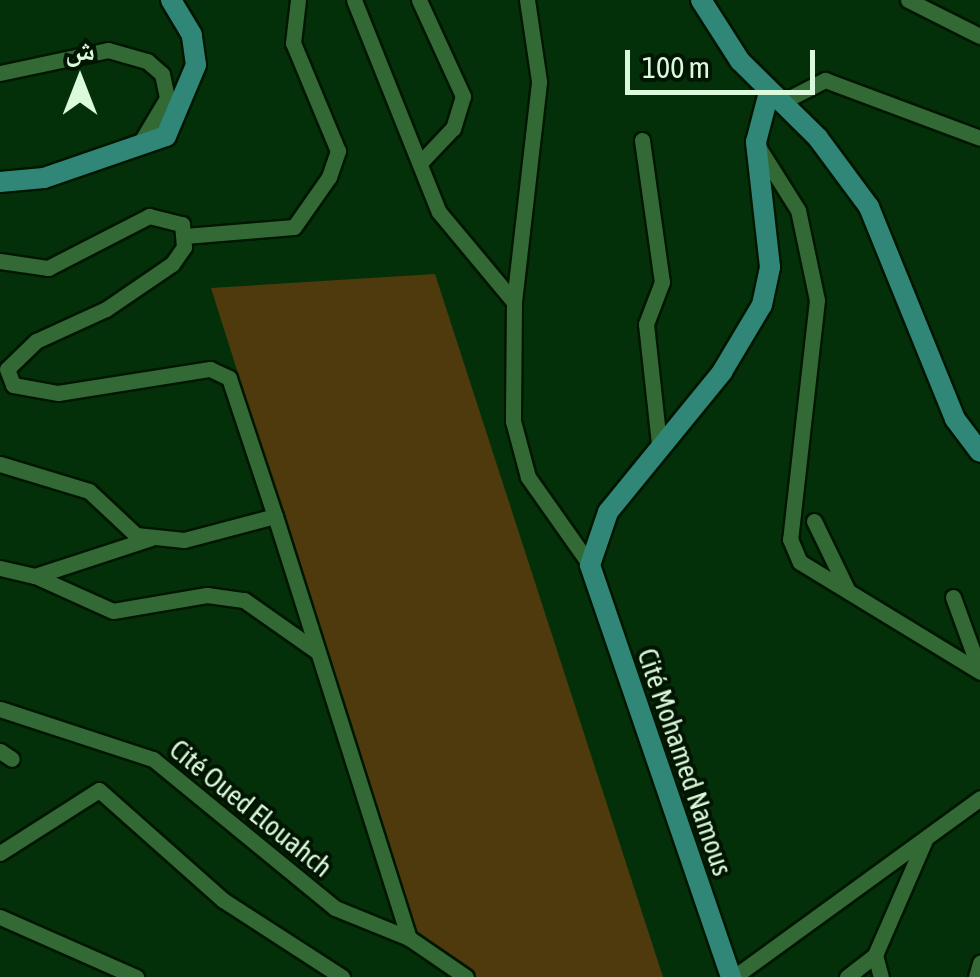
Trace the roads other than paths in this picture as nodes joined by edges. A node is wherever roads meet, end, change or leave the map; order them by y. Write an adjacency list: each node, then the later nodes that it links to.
1 (171, 0): 14 (main road)
2 (298, 0): 17 (street)
3 (354, 0): 15 (street)
4 (419, 0): 15 (street)
5 (526, 0): 19 (street)
6 (701, 0): 10 (main road)
7 (908, 0): 8 (street)
8 (980, 36)
9 (0, 73): 14 (street)
10 (775, 98): 11 (street); 13 (main road); 21 (main road)
11 (980, 138)
12 (642, 140): 23 (street)
13 (756, 142): 23 (main road); 33 (street)
14 (134, 153): 16 (main road)
15 (420, 162): 19 (street)
16 (0, 182)
17 (185, 236): 18 (street); 20 (street)
18 (0, 261)
19 (514, 302): 30 (street)
20 (3, 368): 27 (street)
21 (949, 404): 22 (main road); 24 (main road); 26 (main road)
22 (980, 437)
23 (659, 443): 30 (main road)
24 (980, 452)
25 (0, 464): 29 (street)
26 (980, 468)
27 (275, 516): 29 (street); 35 (street)
28 (814, 521): 33 (street)
29 (154, 537): 32 (street)
30 (590, 565): 48 (main road, Cité Mohamed Namous)
31 (0, 568): 32 (street)
32 (36, 576): 35 (street)
33 (848, 592): 36 (street)
34 (953, 598): 36 (street)
35 (318, 652): 42 (street)
36 (980, 672)
37 (0, 709): 42 (street, Cité Oued Elouahch)
38 (980, 798): 39 (street)
39 (926, 837): 43 (street); 48 (street)
40 (0, 852): 46 (street)
41 (0, 917): 45 (street)
42 (409, 938): 47 (street, Cité Oued Elouahch)
43 (876, 955): 49 (street); 50 (street)
44 (980, 963): 51 (street)
45 (136, 977)
46 (342, 977)
47 (466, 977)
48 (732, 977)
49 (847, 977)
50 (881, 977)
51 (976, 977)

